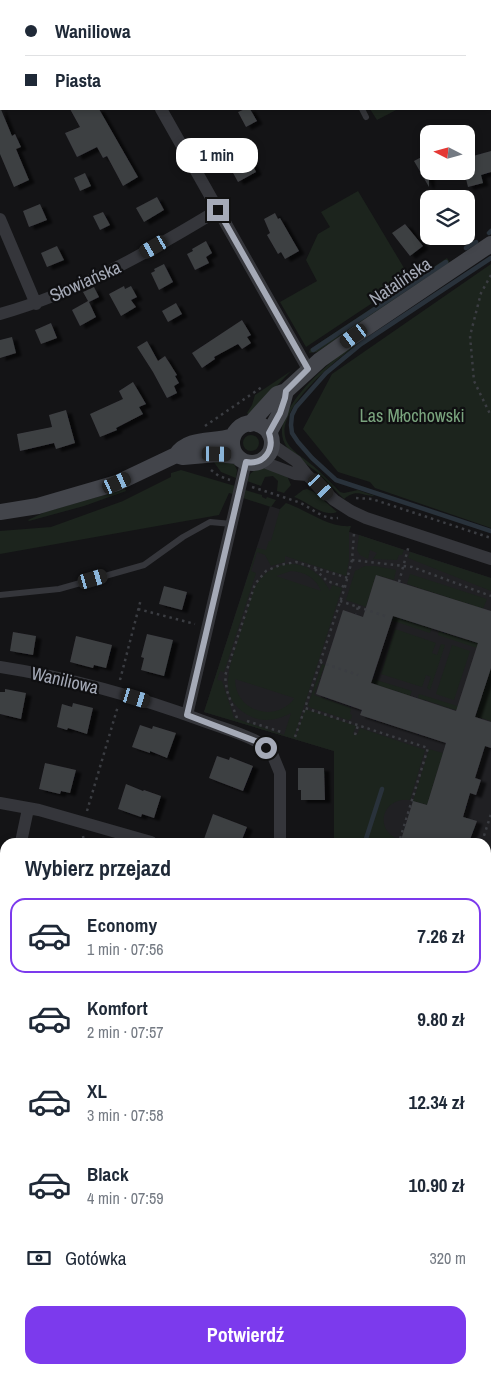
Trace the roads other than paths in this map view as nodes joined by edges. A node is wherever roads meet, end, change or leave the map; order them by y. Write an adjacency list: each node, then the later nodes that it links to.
1 (162, 110): 4 (street)
2 (362, 110): 3 (lane)
3 (366, 117)
4 (218, 210): 7 (street, Słowiańska); 9 (street)
5 (0, 219): 7 (street)
6 (491, 244): 9 (main road, Natalińska)
7 (36, 304): 8 (street, Słowiańska)
8 (0, 314)
9 (308, 369): 10 (main road, Natalińska)
10 (286, 391): 11 (main road, Natalińska); 13 (main road, Natalińska)
11 (250, 424): 12 (main road); 13 (main road)
12 (233, 436): 14 (main road); 15 (main road)
13 (270, 439): 15 (main road); 16 (street)
14 (176, 455): 15 (main road); 17 (main road)
15 (248, 460): 16 (street); 18 (street)
16 (307, 475): 19 (street)
17 (0, 512)
18 (232, 524): 20 (lane); 22 (street)
19 (491, 559)
20 (0, 595)
21 (0, 667): 22 (street, Waniliowa)
22 (187, 715): 27 (street, Waniliowa)
23 (0, 804): 24 (street)
24 (28, 809): 25 (street); 26 (street)
25 (22, 838)
26 (134, 838)
27 (280, 838)

